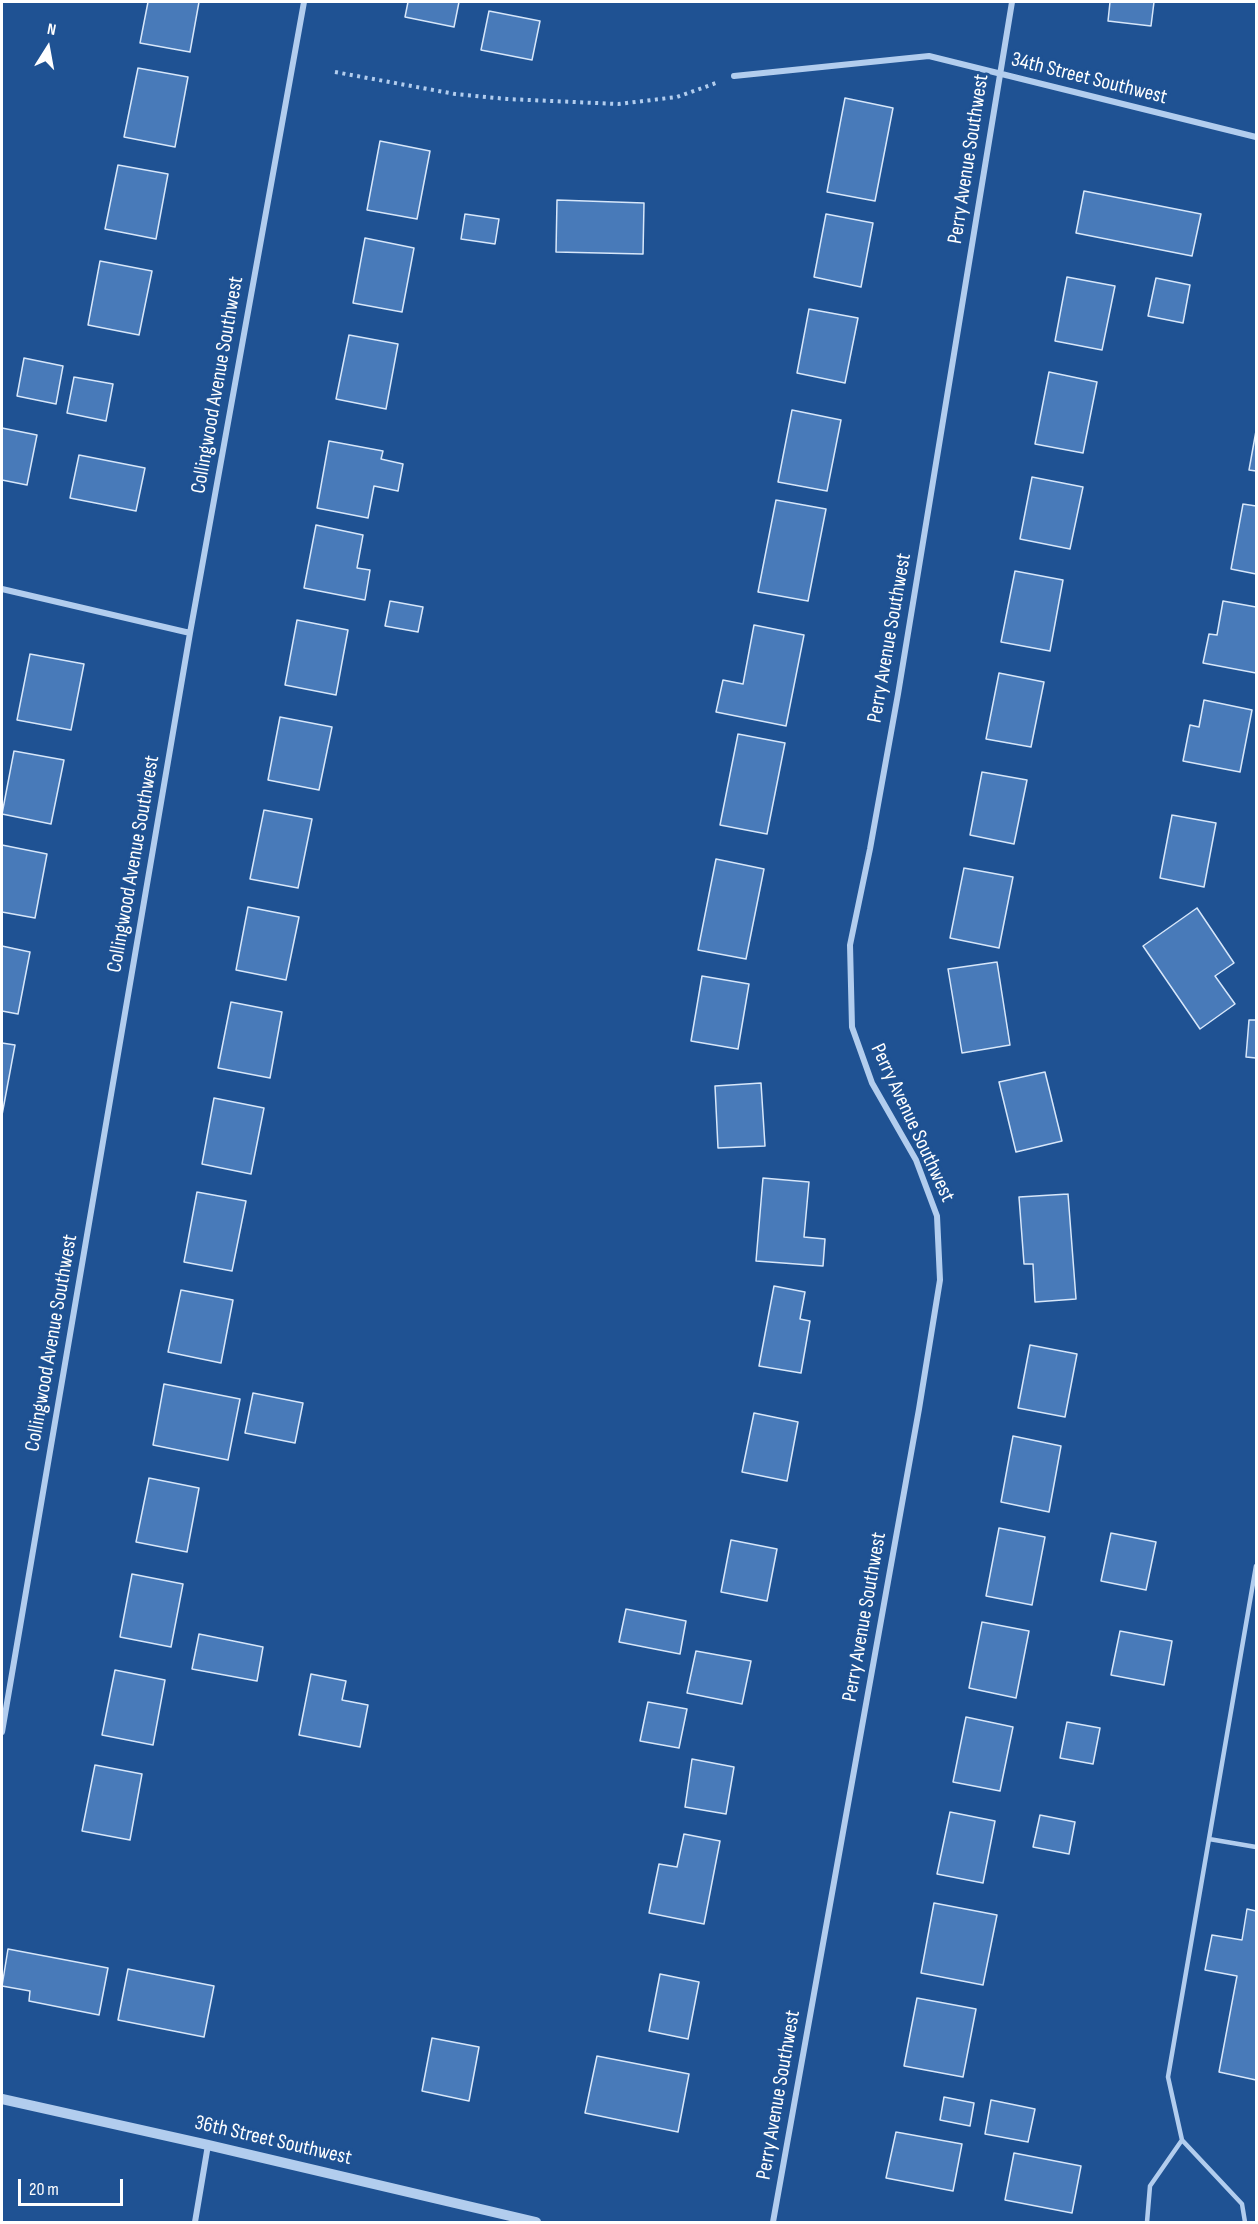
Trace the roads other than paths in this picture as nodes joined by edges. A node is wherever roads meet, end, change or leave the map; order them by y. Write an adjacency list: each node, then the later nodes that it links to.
1 (304, 2): 7 (street, Collingwood Avenue Southwest)
2 (1012, 2): 3 (street, Perry Avenue Southwest)
3 (999, 75): 4 (street, 34th Street Southwest); 5 (street, 34th Street Southwest); 17 (street, Perry Avenue Southwest)
4 (734, 76)
5 (1257, 137)
6 (2, 589): 7 (street)
7 (190, 633): 9 (street, Collingwood Avenue Southwest)
8 (1257, 1566): 10 (lane)
9 (2, 1732)
10 (1209, 1839): 11 (lane); 13 (lane)
11 (1257, 1847)
12 (2, 2099): 14 (street, 36th Street Southwest)
13 (1182, 2140): 18 (lane); 19 (lane)
14 (208, 2145): 15 (street); 16 (street, 36th Street Southwest)
15 (195, 2223)
16 (536, 2223)
17 (773, 2223)
18 (1147, 2223)
19 (1245, 2223)

